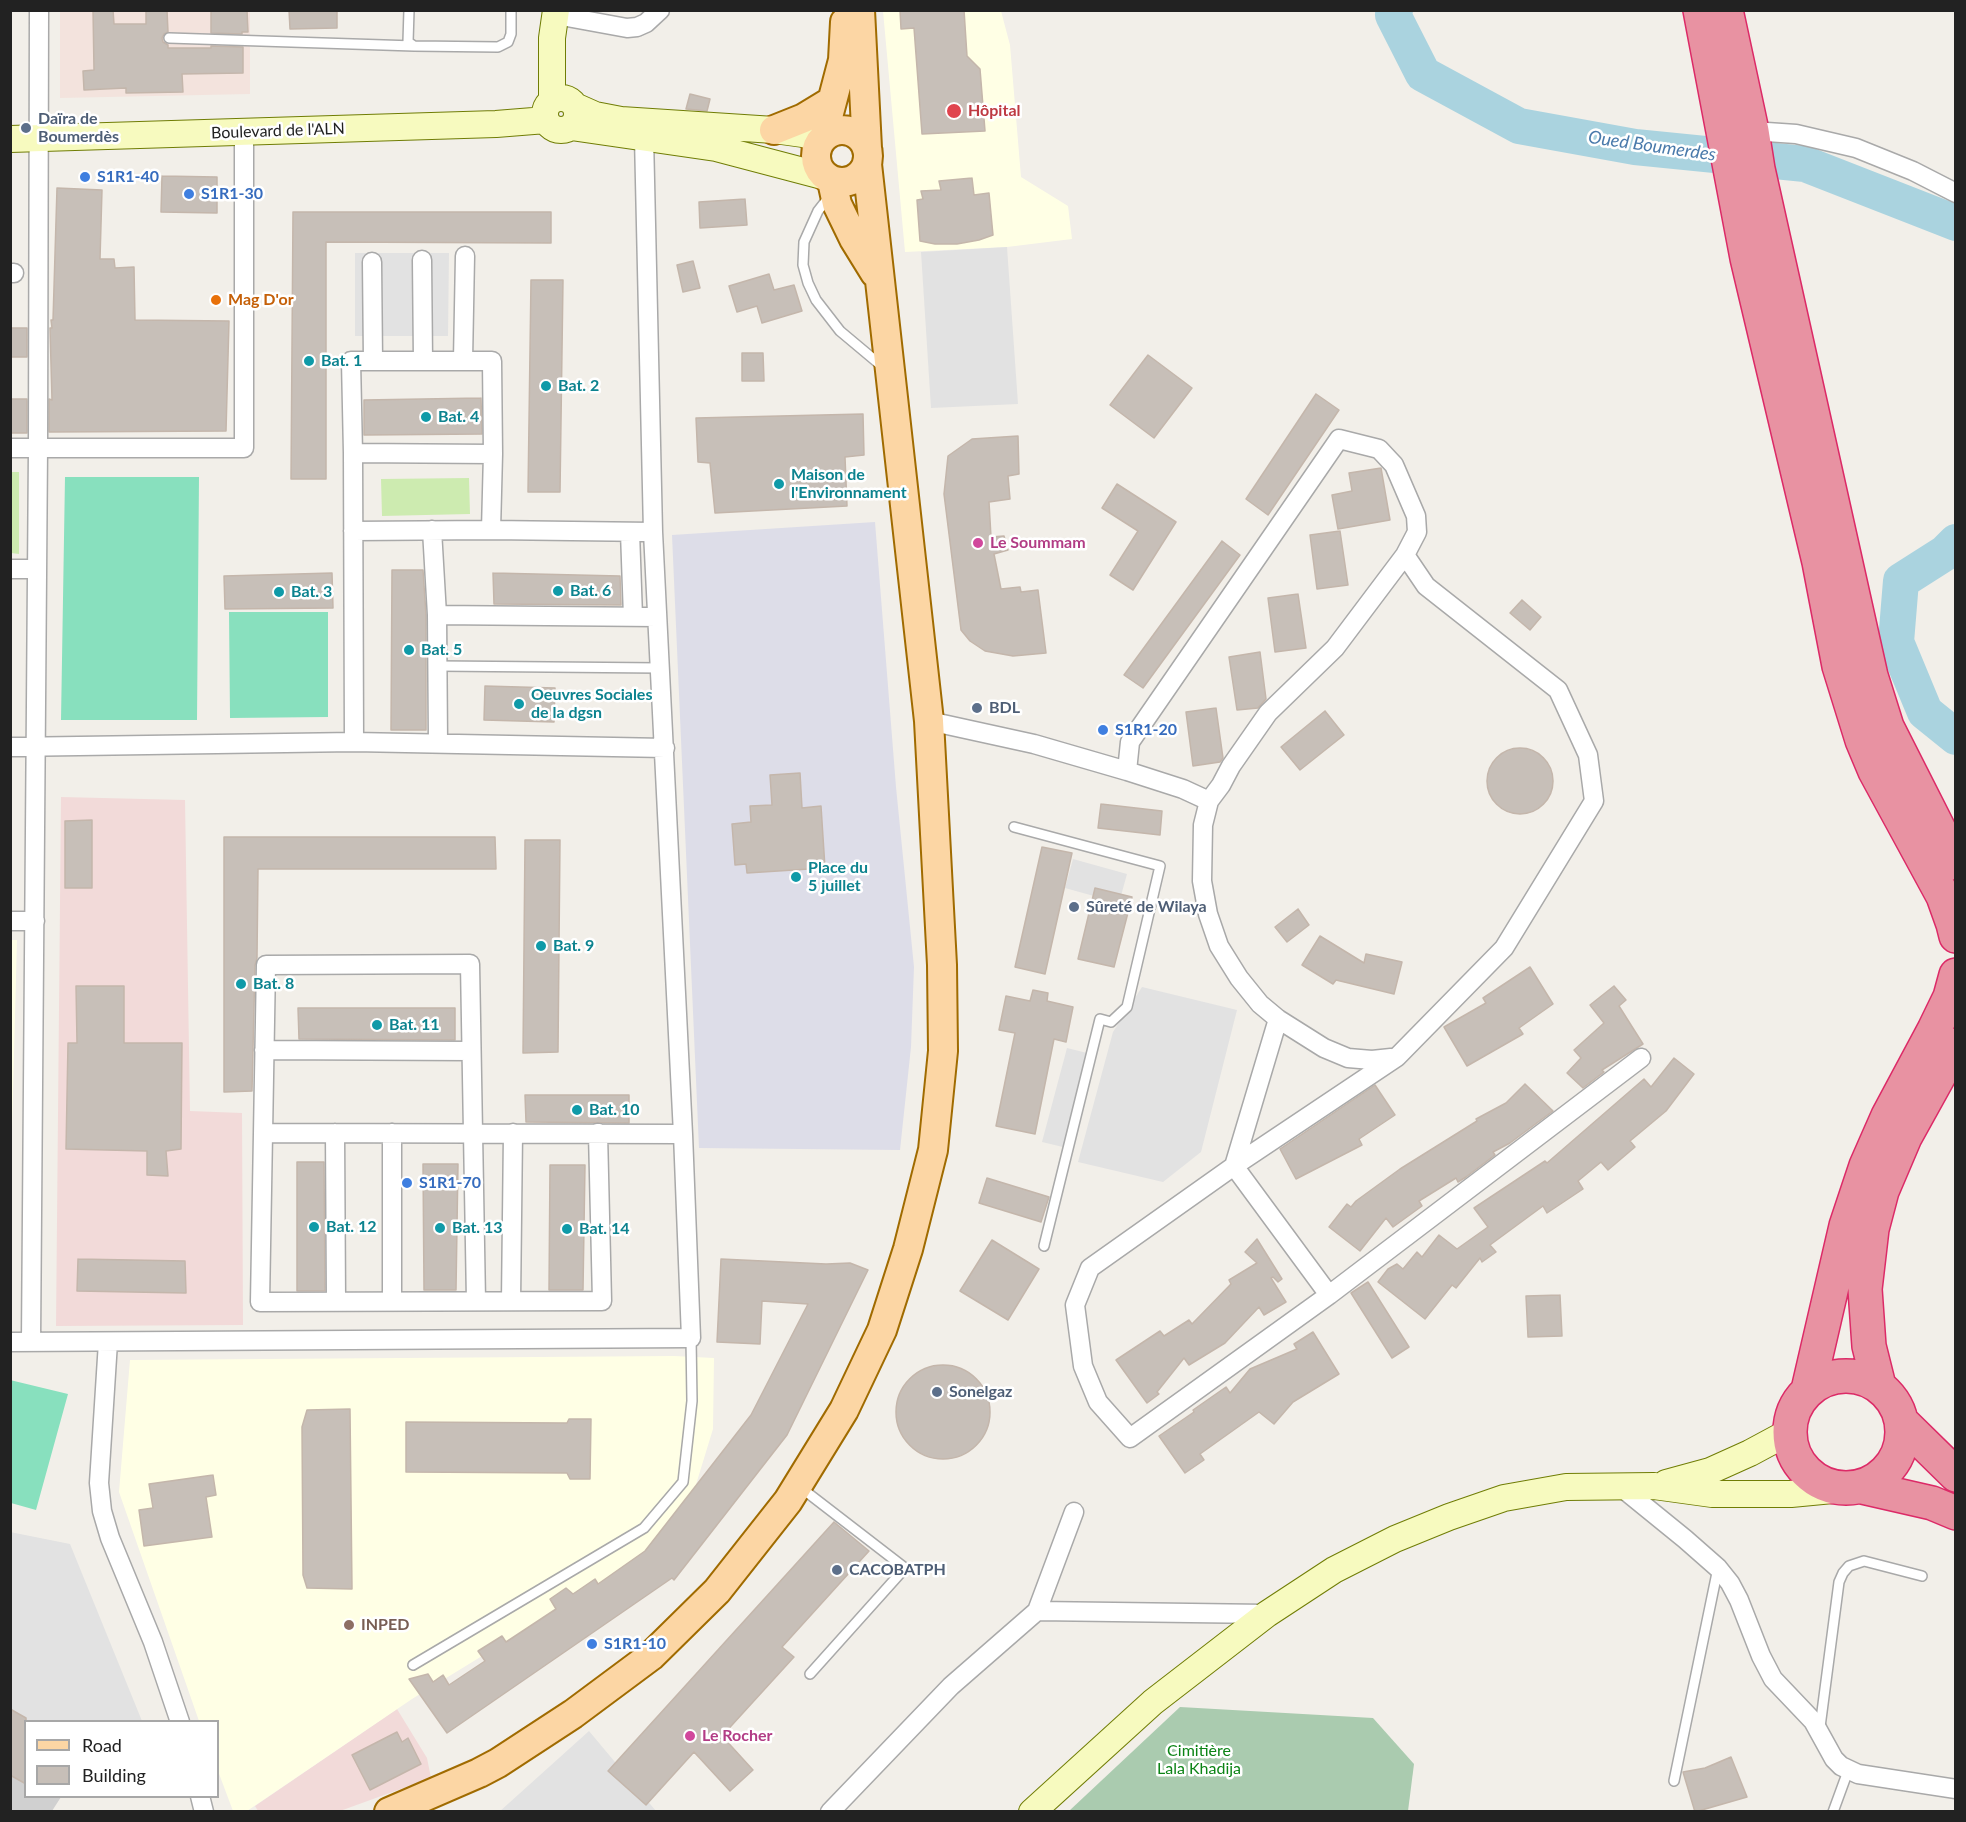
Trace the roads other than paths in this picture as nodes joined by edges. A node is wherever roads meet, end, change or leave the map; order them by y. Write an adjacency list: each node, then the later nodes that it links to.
1 (39, 10): 17 (street)
2 (409, 10): 11 (lane)
3 (511, 10): 11 (lane)
4 (660, 10): 9 (street)
5 (845, 10): 12 (main road)
6 (860, 10): 21 (main road)
7 (1700, 10): 20 (highway)
8 (1726, 10): 20 (highway)
9 (556, 13): 13 (main road)
10 (169, 38): 11 (lane)
11 (414, 46)
12 (832, 101): 14 (main road); 18 (main road)
13 (564, 111): 14 (main road); 15 (main road, Boulevard de l'ALN); 16 (main road)
14 (774, 130): 18 (main road)
15 (244, 132): 17 (main road, Boulevard de l'ALN); 33 (street)
16 (644, 137): 22 (main road); 40 (street)
17 (40, 138): 19 (main road, Boulevard de l'ALN); 33 (street)
18 (823, 138): 21 (main road); 22 (main road)
19 (10, 139)
20 (1743, 152): 23 (street); 58 (highway); 61 (highway)
21 (867, 156): 22 (main road); 27 (main road)
22 (830, 183): 27 (main road); 31 (lane)
23 (1956, 193)
24 (465, 256): 28 (street)
25 (422, 260): 30 (street)
26 (372, 262): 29 (street)
27 (881, 283): 31 (main road)
28 (463, 360): 30 (street); 35 (street)
29 (373, 361): 30 (street); 34 (street)
30 (423, 361)
31 (889, 372): 49 (main road)
32 (10, 448): 33 (street)
33 (38, 448): 43 (street)
34 (353, 453): 35 (street); 38 (street)
35 (493, 454): 37 (street)
36 (432, 530): 37 (street); 38 (street); 44 (street)
37 (491, 530): 39 (street)
38 (353, 531): 50 (street)
39 (630, 532): 40 (street); 45 (street)
40 (653, 532): 46 (street)
41 (1405, 555): 55 (street); 56 (street); 67 (street)
42 (10, 569): 43 (street)
43 (37, 569): 53 (street)
44 (437, 615): 45 (street); 47 (street)
45 (633, 617): 46 (street)
46 (657, 617): 48 (street)
47 (438, 666): 48 (lane); 51 (street)
48 (660, 668): 54 (street)
49 (929, 721): 55 (street); 92 (main road)
50 (354, 742): 51 (street); 53 (street)
51 (438, 743): 54 (street)
52 (10, 747): 53 (street)
53 (35, 747): 60 (street)
54 (664, 748): 75 (street)
55 (1127, 771): 56 (street)
56 (1209, 801): 63 (street)
57 (1014, 827): 77 (lane)
58 (1956, 863)
59 (10, 921): 60 (street)
60 (35, 921): 85 (street)
61 (1956, 936)
62 (1956, 975): 88 (highway)
63 (1278, 1019): 67 (street); 76 (street)
64 (1956, 1045): 87 (highway)
65 (264, 1050): 66 (street); 66 (street); 69 (street)
66 (471, 1051): 72 (street)
67 (1396, 1057): 76 (street)
68 (1641, 1059): 78 (street)
69 (263, 1133): 70 (street); 79 (street)
70 (335, 1133): 71 (street); 79 (street)
71 (392, 1133): 72 (street); 80 (street)
72 (472, 1133): 73 (street); 81 (street)
73 (513, 1133): 74 (street); 82 (street)
74 (598, 1133): 75 (street); 82 (street)
75 (684, 1134): 83 (street)
76 (1234, 1166): 78 (street); 78 (street)
77 (1044, 1246)
78 (1329, 1295)
79 (336, 1301): 80 (street)
80 (392, 1301): 81 (street)
81 (476, 1301): 82 (street)
82 (511, 1301)
83 (691, 1338): 86 (street); 102 (lane)
84 (10, 1342): 85 (street)
85 (31, 1342): 86 (street)
86 (108, 1342): 104 (street)
87 (1879, 1386): 88 (highway); 89 (highway)
88 (1808, 1390): 90 (highway)
89 (1903, 1423): 91 (highway); 95 (highway)
90 (1789, 1432): 93 (main road); 95 (highway)
91 (1956, 1474)
92 (798, 1485): 103 (lane); 109 (main road)
93 (1654, 1486): 94 (main road); 95 (main road)
94 (1621, 1487): 98 (street); 101 (main road)
95 (1853, 1488): 97 (highway)
96 (1074, 1512): 100 (street)
97 (1956, 1513)
98 (1718, 1568): 105 (street); 107 (lane)
99 (1922, 1576): 105 (lane)
100 (1037, 1611): 101 (street); 110 (street)
101 (1267, 1614): 111 (main road)
102 (414, 1665)
103 (810, 1674)
104 (179, 1720)
105 (1819, 1730): 106 (street)
106 (1848, 1771): 108 (street); 112 (lane)
107 (1674, 1781)
108 (1956, 1789)
109 (389, 1812)
110 (830, 1812)
111 (1032, 1812)
112 (1833, 1812)

